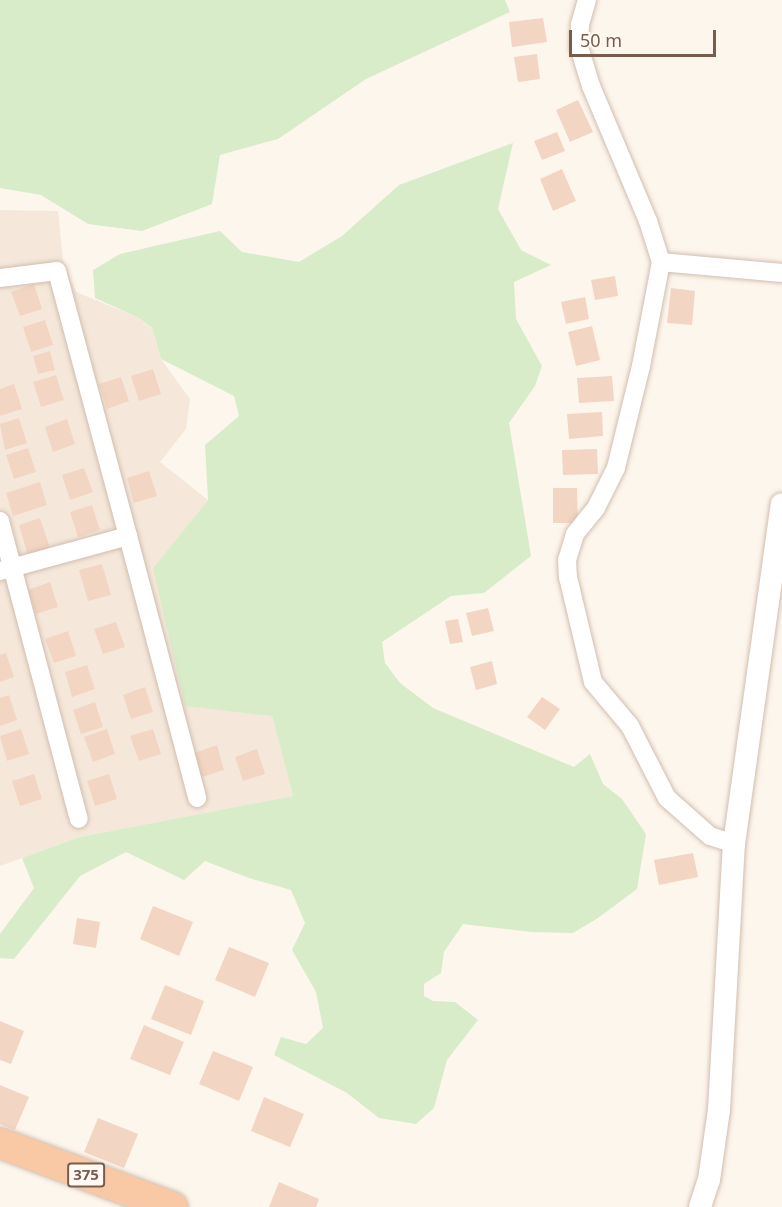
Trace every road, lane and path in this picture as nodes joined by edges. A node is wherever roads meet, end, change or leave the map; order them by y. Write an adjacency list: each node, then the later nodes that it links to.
1 (587, 0): 2 (street)
2 (661, 262): 3 (street); 11 (street)
3 (782, 273)
4 (0, 278): 7 (street)
5 (782, 504): 11 (street)
6 (0, 520): 8 (street)
7 (129, 536): 8 (street); 9 (street)
8 (6, 569): 10 (street)
9 (196, 798)
10 (79, 819)
11 (734, 844): 14 (street)
12 (0, 1143): 13 (highway, 375)
13 (172, 1207)
14 (700, 1207)

